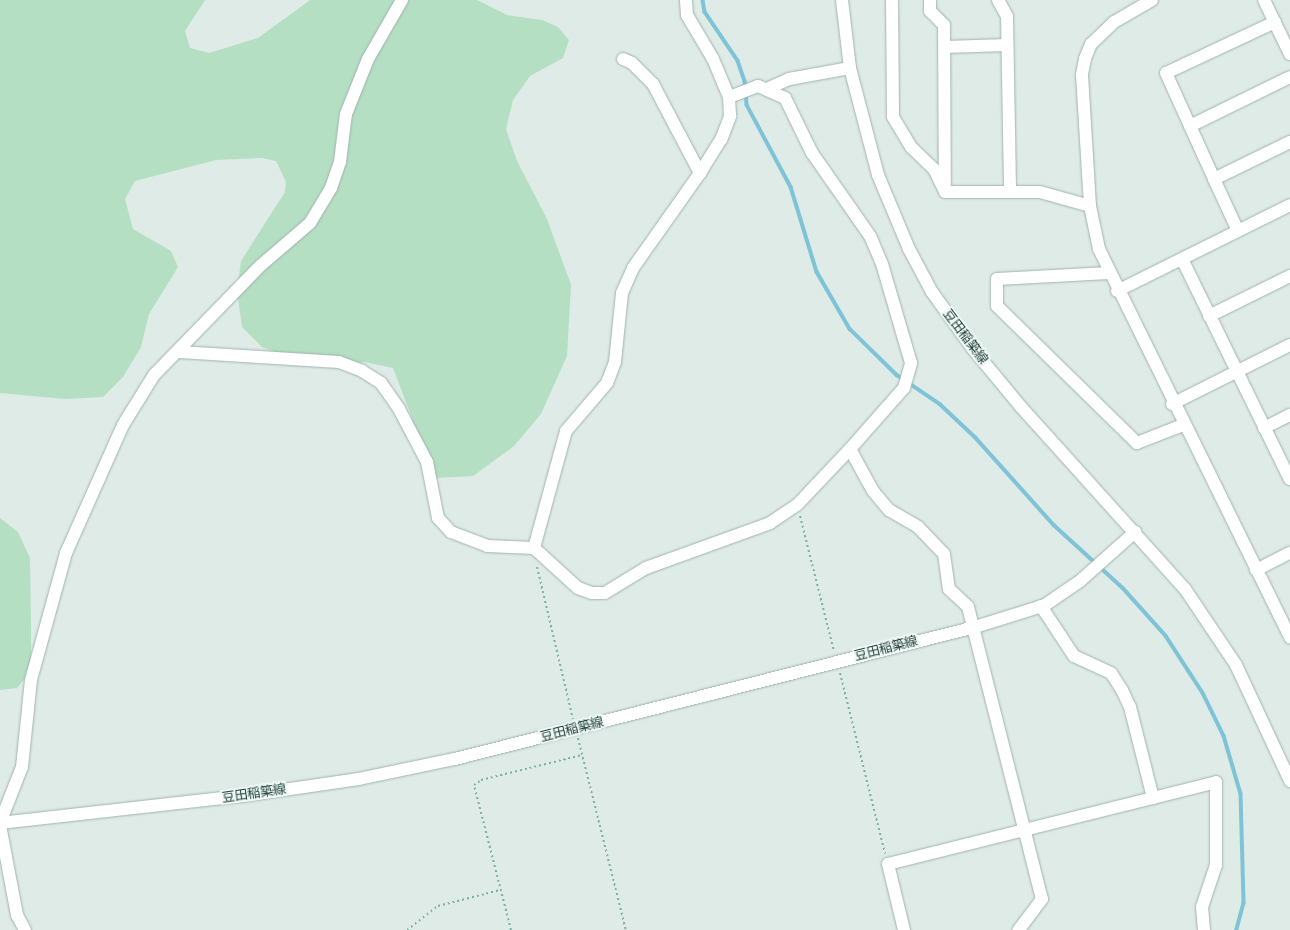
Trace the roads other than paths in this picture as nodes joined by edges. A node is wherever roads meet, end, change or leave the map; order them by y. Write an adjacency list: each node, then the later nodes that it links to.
1 (402, 0): 33 (street)
2 (686, 0): 17 (street)
3 (842, 0): 14 (street, 豆田稲築線)
4 (892, 0): 23 (street)
5 (930, 0): 11 (street)
6 (998, 0): 10 (street)
7 (1152, 0): 25 (street)
8 (1264, 0): 9 (street)
9 (1275, 22): 12 (street); 18 (street)
10 (1007, 45): 11 (street); 22 (street)
11 (945, 47): 23 (street)
12 (1290, 54)
13 (623, 59): 20 (street)
14 (850, 68): 16 (street); 41 (street, 豆田稲築線)
15 (1290, 77): 18 (street)
16 (769, 88): 17 (street); 39 (street)
17 (729, 97): 20 (street)
18 (1190, 126): 21 (street)
19 (1290, 142): 21 (street)
20 (700, 173): 42 (street)
21 (1214, 179): 26 (street)
22 (1010, 191): 23 (street); 25 (street)
23 (945, 192)
24 (1290, 205): 26 (street)
25 (1090, 206): 28 (street)
26 (1238, 231): 27 (street)
27 (1182, 259): 30 (street); 31 (street)
28 (1109, 273): 30 (street); 37 (street)
29 (1290, 276): 31 (street)
30 (1117, 291): 35 (street)
31 (1209, 316): 34 (street)
32 (1290, 345): 34 (street)
33 (180, 352): 42 (street); 50 (street)
34 (1235, 372): 35 (street); 38 (street)
35 (1172, 404): 37 (street)
36 (1290, 415): 38 (street)
37 (1183, 425): 44 (street)
38 (1264, 428): 40 (street)
39 (850, 449): 42 (street); 46 (street)
40 (1290, 479)
41 (1135, 532): 45 (street, 豆田稲築線); 48 (street)
42 (534, 548)
43 (1290, 553): 44 (street)
44 (1256, 570): 47 (street)
45 (1043, 606): 46 (street, 豆田稲築線); 49 (street)
46 (975, 627): 50 (street, 豆田稲築線); 51 (street)
47 (1290, 638)
48 (1290, 781)
49 (1153, 798): 51 (street); 55 (street)
50 (0, 824): 52 (street)
51 (1025, 830): 53 (street); 54 (street)
52 (25, 930)
53 (904, 930)
54 (1019, 930)
55 (1204, 930)

